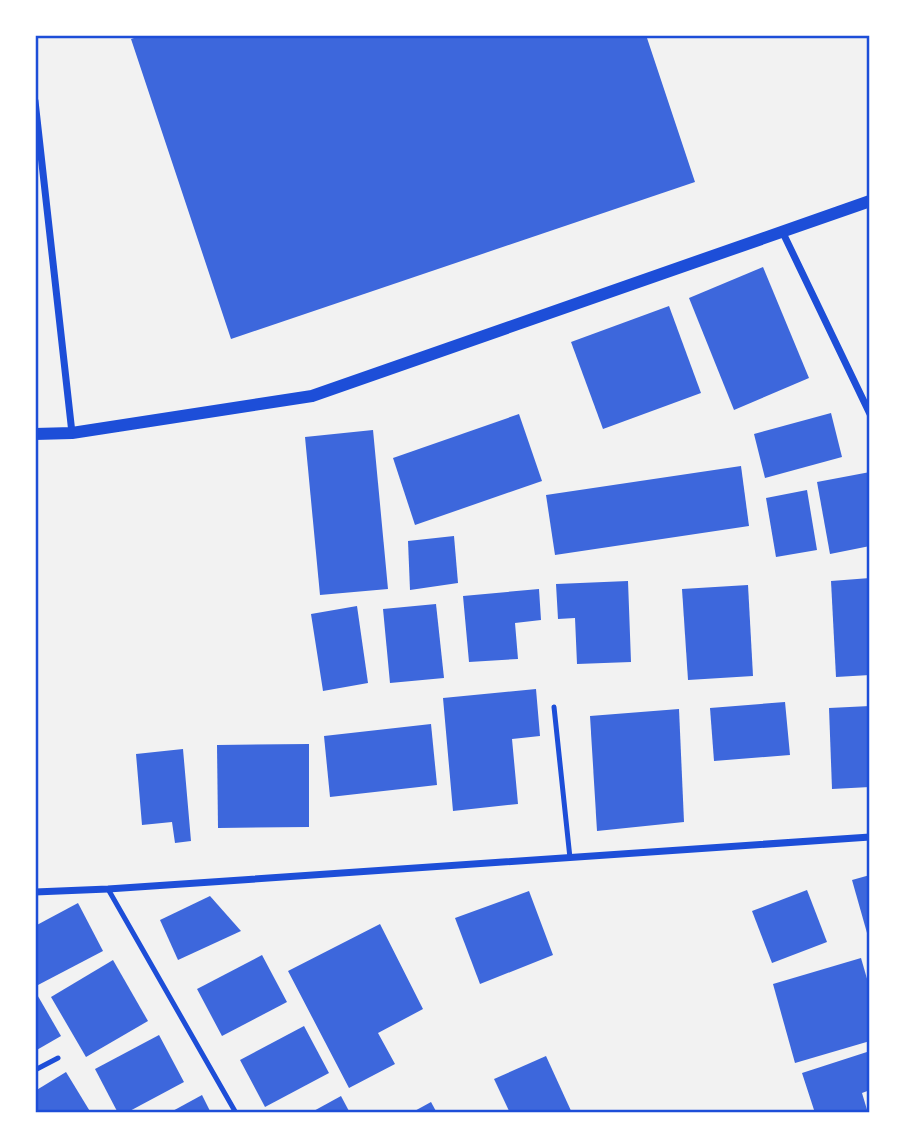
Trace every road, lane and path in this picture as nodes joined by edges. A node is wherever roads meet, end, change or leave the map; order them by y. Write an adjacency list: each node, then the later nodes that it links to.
1 (35, 101): 5 (street)
2 (870, 201): 3 (street)
3 (783, 233): 4 (street); 5 (street)
4 (870, 414)
5 (72, 433): 6 (street)
6 (35, 434)
7 (554, 707): 9 (lane)
8 (870, 837): 9 (street)
9 (570, 858): 10 (street)
10 (108, 890): 11 (street); 14 (lane)
11 (35, 892)
12 (58, 1058): 13 (lane)
13 (35, 1070)
14 (236, 1113)

